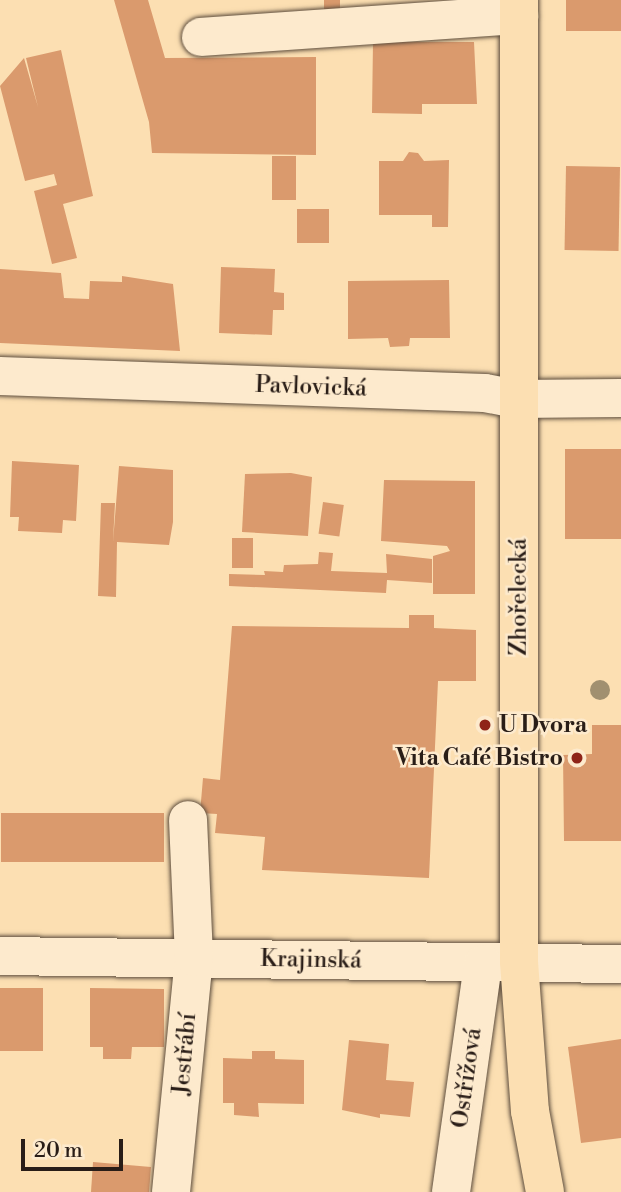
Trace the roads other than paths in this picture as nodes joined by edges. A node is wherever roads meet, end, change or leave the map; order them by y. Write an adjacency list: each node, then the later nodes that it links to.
1 (519, 8): 2 (street); 5 (main road, Zhořelecká)
2 (201, 37)
3 (0, 376): 5 (street, Pavlovická)
4 (621, 398): 5 (street, Pavlovická)
5 (516, 399): 9 (main road, Zhořelecká)
6 (188, 820): 8 (street, Jestřábí)
7 (0, 956): 8 (street, Krajinská)
8 (194, 957): 9 (street, Krajinská); 11 (street, Jestřábí)
9 (501, 963): 10 (street, Krajinská); 12 (street, Ostřížová); 13 (main road, Zhořelecká)
10 (621, 964)
11 (171, 1192)
12 (451, 1192)
13 (545, 1192)

